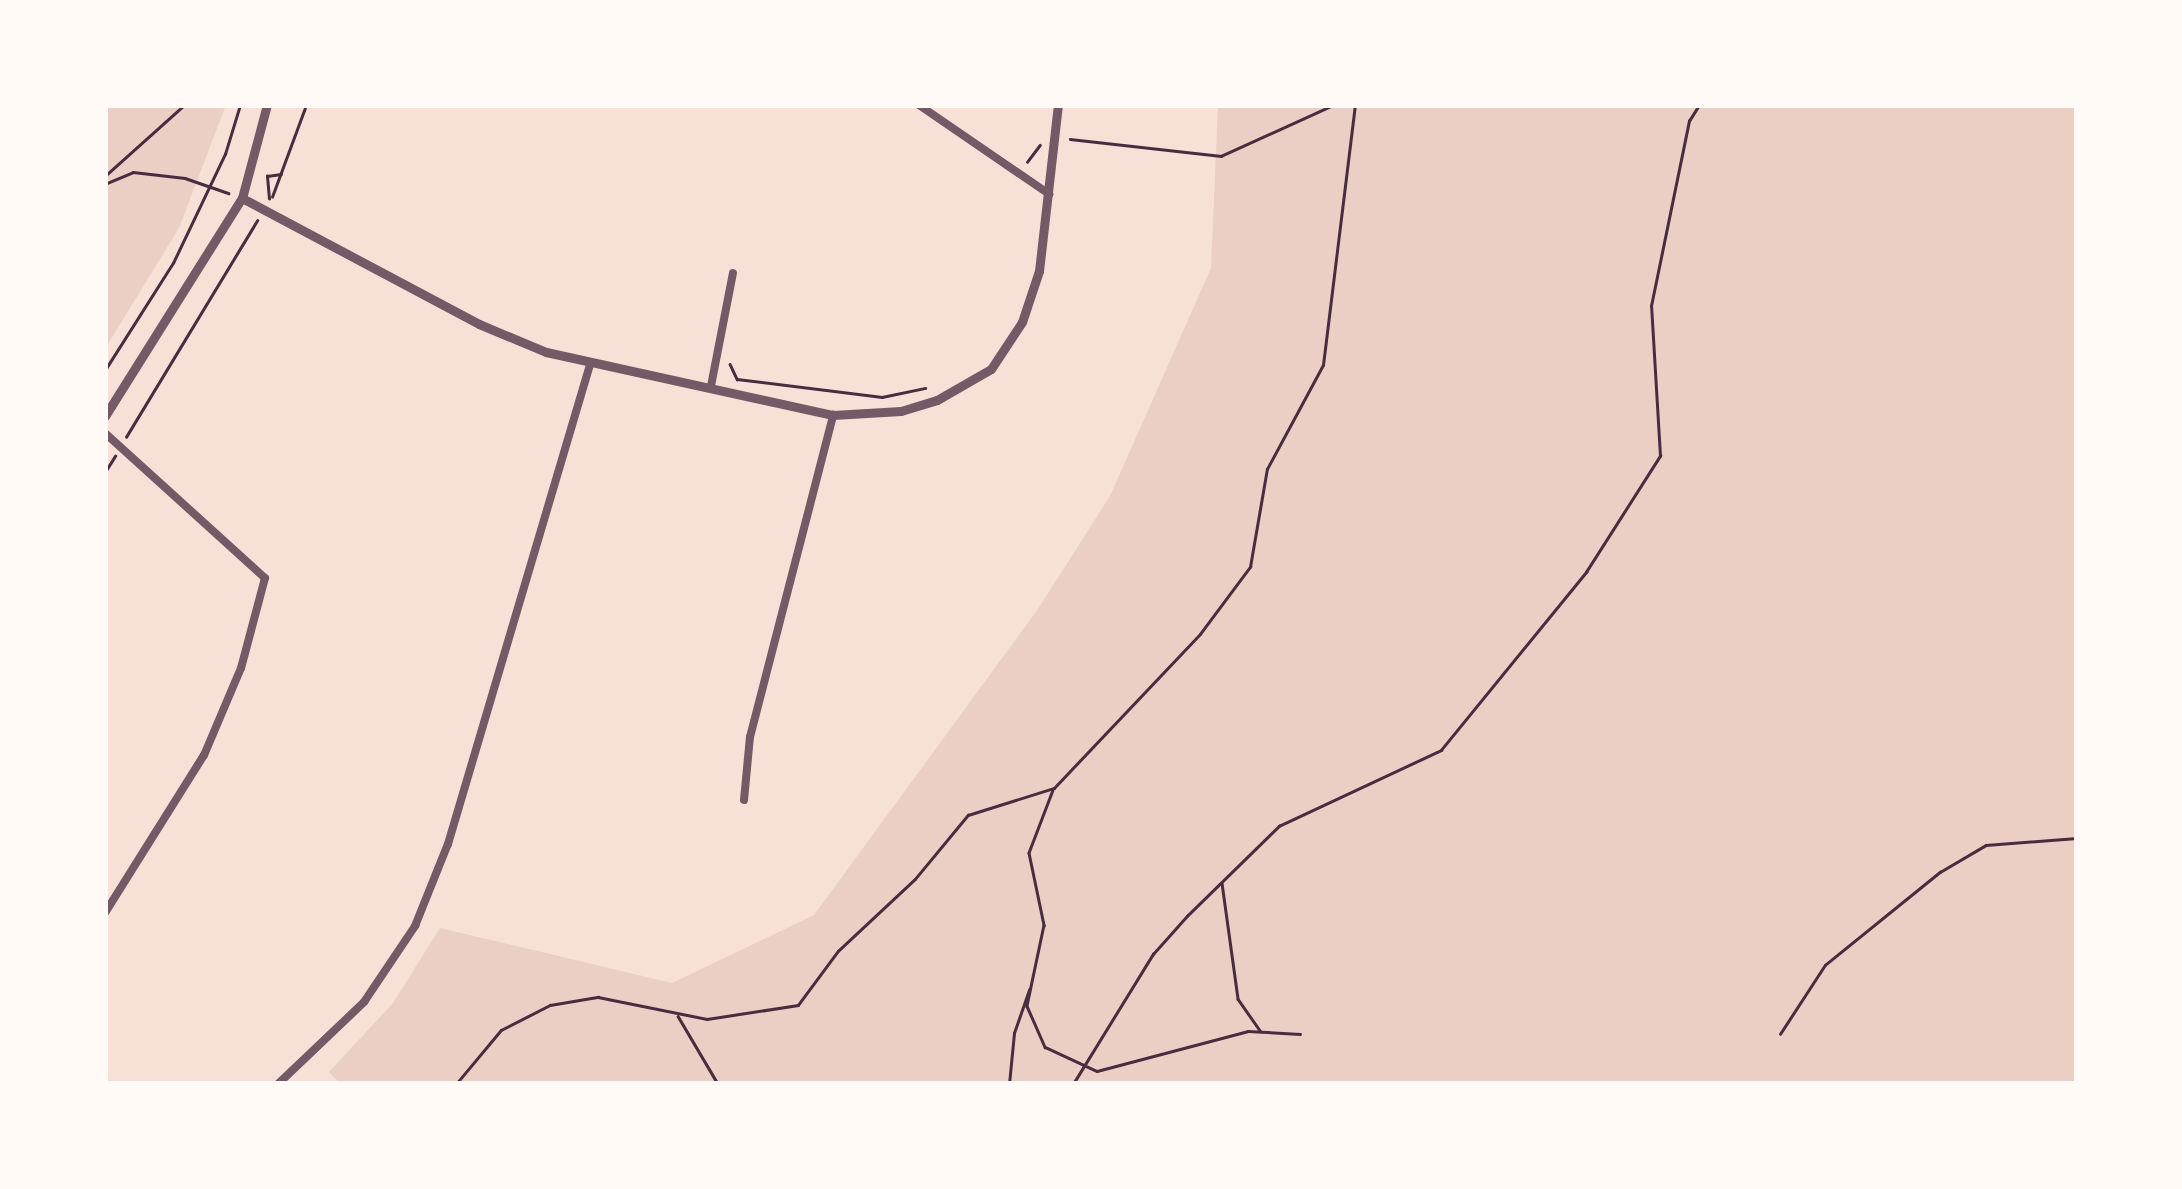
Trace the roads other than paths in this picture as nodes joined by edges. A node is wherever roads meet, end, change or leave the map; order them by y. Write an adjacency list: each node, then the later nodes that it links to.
1 (280, 105): 4 (street)
2 (919, 105): 5 (street)
3 (1058, 105): 5 (street)
4 (267, 109): 6 (street)
5 (1049, 194): 10 (street)
6 (242, 198): 8 (street); 11 (street)
7 (732, 273): 9 (street)
8 (590, 365): 9 (street); 15 (street)
9 (711, 386): 10 (street)
10 (833, 415): 13 (street)
11 (105, 416)
12 (105, 433): 14 (street)
13 (744, 800)
14 (105, 912)
15 (278, 1084)

